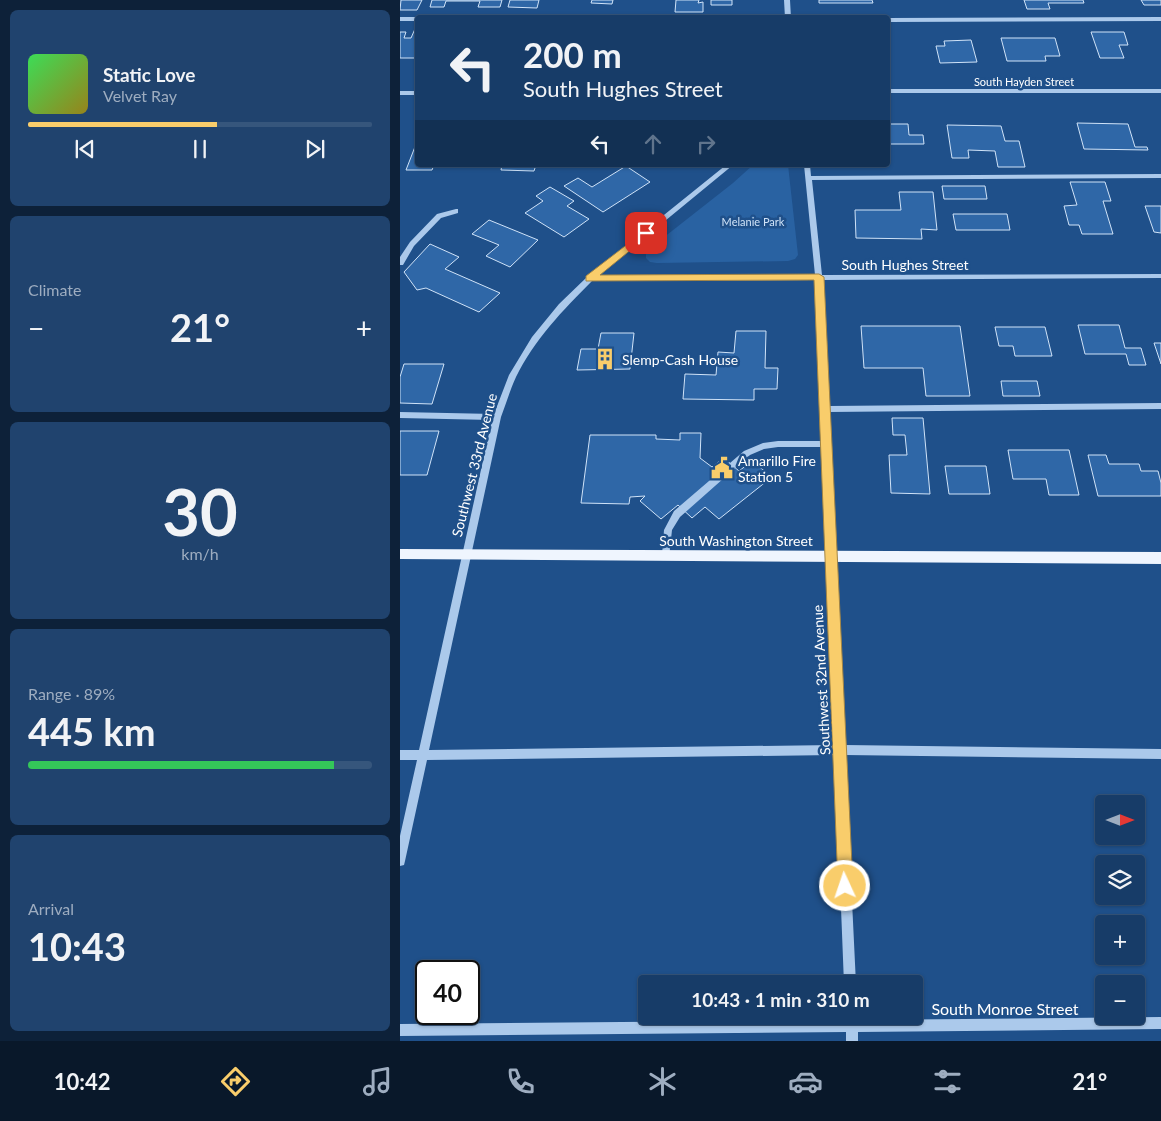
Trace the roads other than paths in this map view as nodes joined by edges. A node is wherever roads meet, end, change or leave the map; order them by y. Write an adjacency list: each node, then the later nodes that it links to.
1 (787, 0): 2 (street)
2 (788, 15)
3 (400, 19): 4 (street)
4 (415, 19)
5 (1161, 19): 6 (street)
6 (890, 20)
7 (890, 91): 8 (street, South Hayden Street)
8 (1161, 91)
9 (400, 93): 10 (street)
10 (415, 93)
11 (728, 167): 19 (street, Southwest 33rd Avenue)
12 (807, 167): 14 (street, Southwest 32nd Avenue)
13 (1161, 176): 14 (street)
14 (810, 178): 18 (street, Southwest 32nd Avenue)
15 (456, 211): 16 (street)
16 (400, 263)
17 (1161, 276): 18 (street, South Hughes Street)
18 (819, 277): 19 (street, South Hughes Street); 21 (street, Southwest 32nd Avenue)
19 (590, 279): 23 (street, Southwest 33rd Avenue)
20 (1161, 406): 21 (street)
21 (825, 409): 24 (street, Southwest 32nd Avenue)
22 (400, 415): 23 (street)
23 (497, 417): 26 (street, Southwest 33rd Avenue)
24 (826, 444): 27 (street); 28 (street, Southwest 32nd Avenue)
25 (400, 554): 26 (main road, South Washington Street)
26 (467, 554): 27 (main road, South Washington Street); 33 (street, Southwest 33rd Avenue)
27 (666, 555): 28 (main road, South Washington Street)
28 (831, 556): 29 (main road, South Washington Street); 30 (street, Southwest 32nd Avenue)
29 (1161, 558)
30 (839, 750): 31 (street); 33 (street); 35 (street, Southwest 32nd Avenue)
31 (1161, 754)
32 (400, 755): 33 (street)
33 (424, 755): 34 (street, Southwest 33rd Avenue)
34 (400, 861)
35 (850, 975)
36 (923, 1021): 37 (street, South Monroe Street)
37 (1161, 1023)
38 (651, 1025): 40 (street, South Monroe Street)
39 (851, 1025): 41 (street)
40 (400, 1030)
41 (852, 1041)

